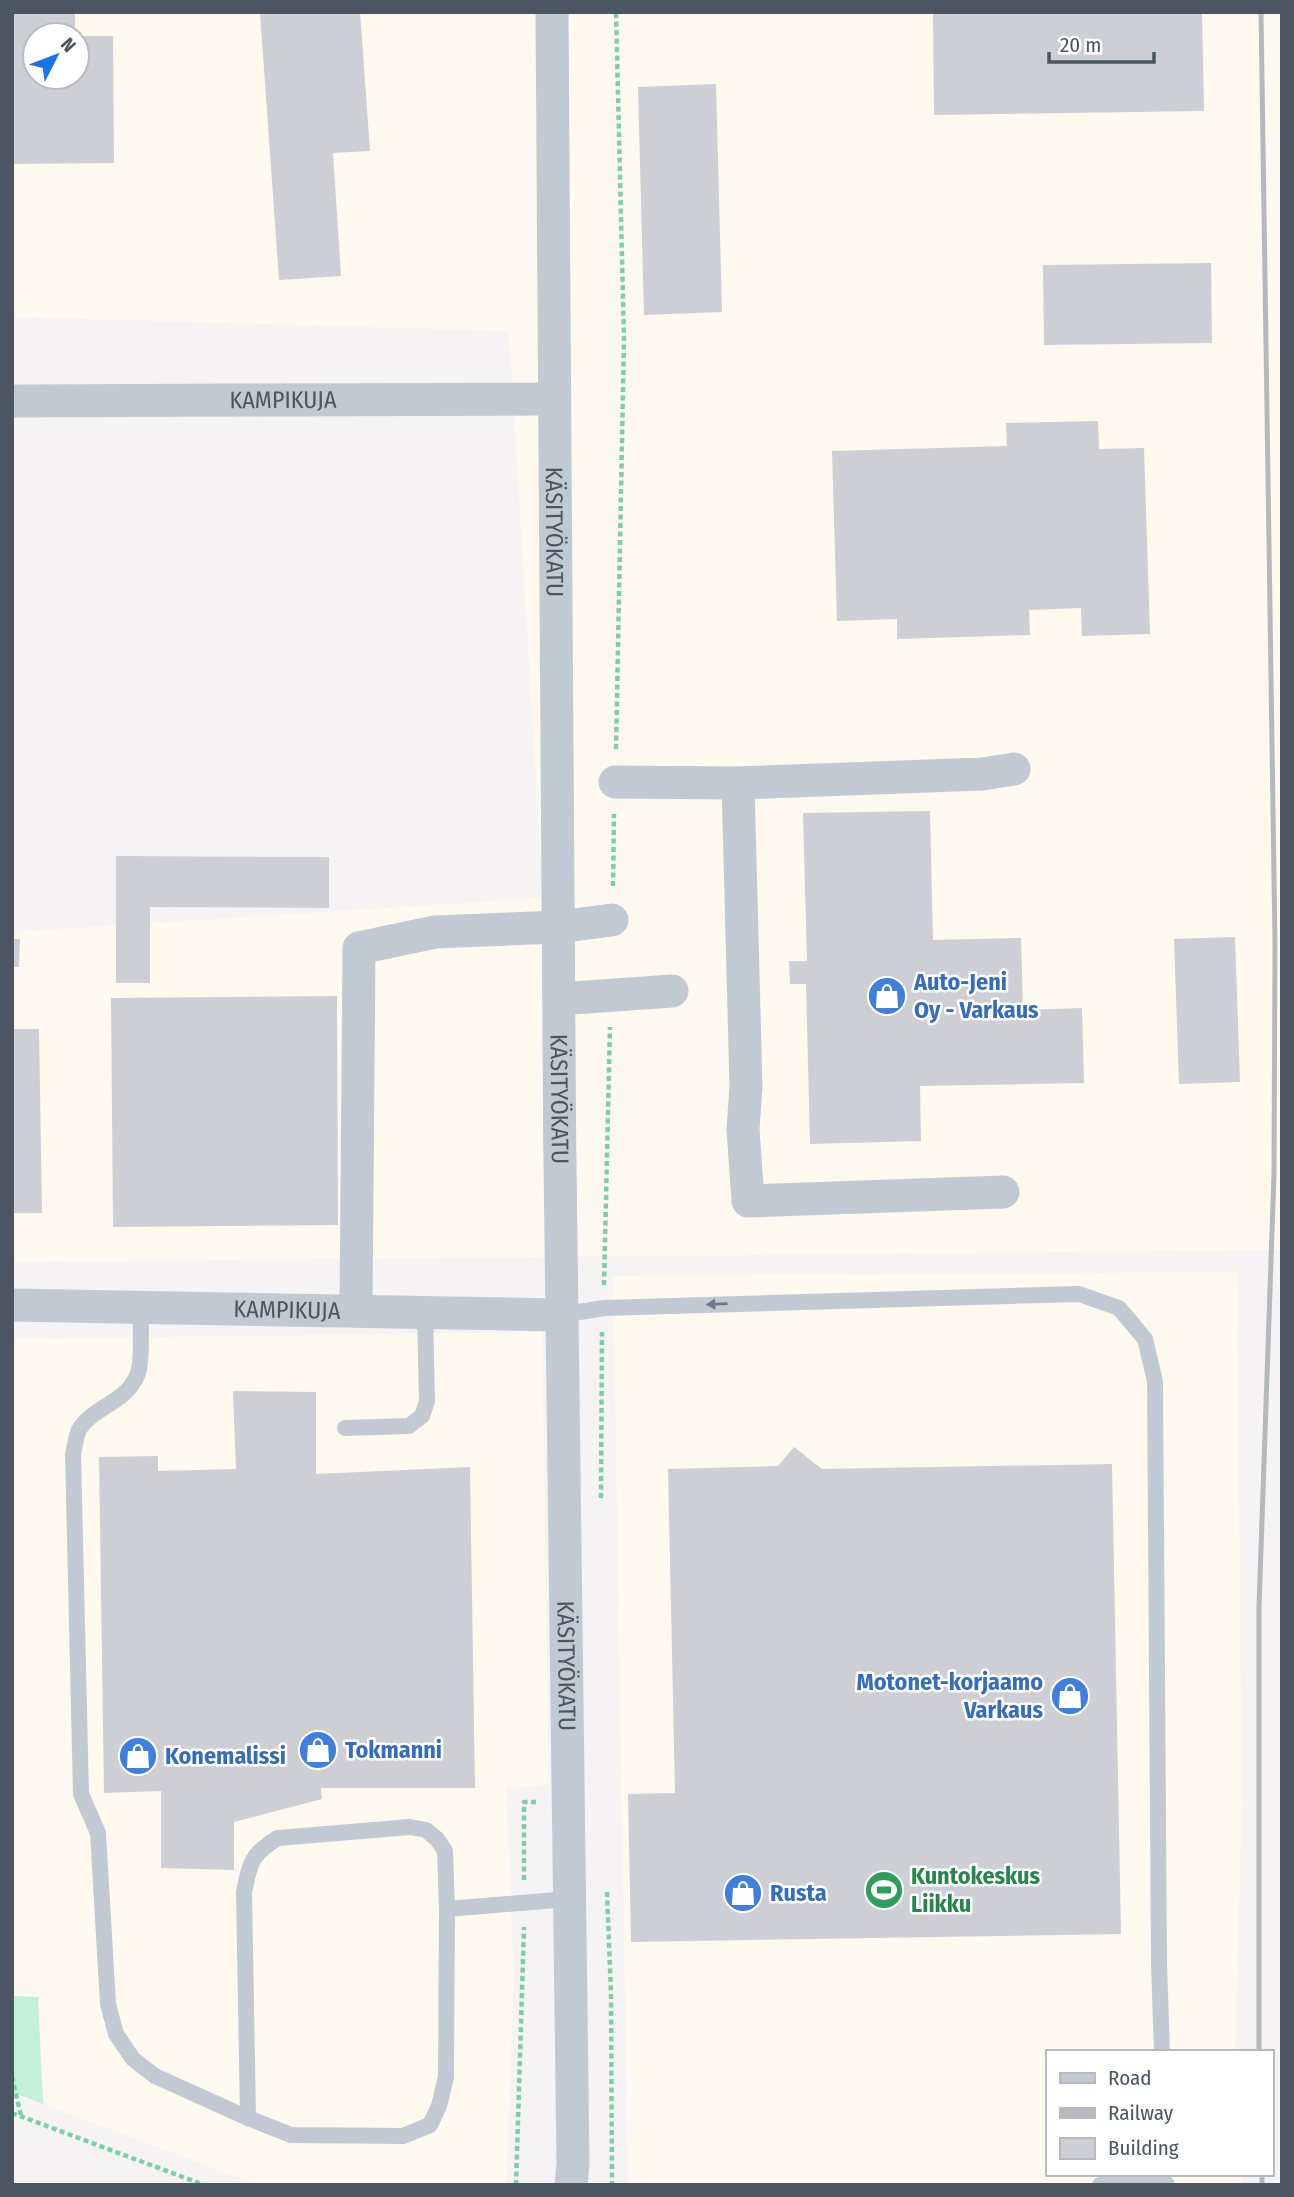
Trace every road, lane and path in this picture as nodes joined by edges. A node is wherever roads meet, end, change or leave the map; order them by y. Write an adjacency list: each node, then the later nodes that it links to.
1 (552, 12): 3 (street, KÄSITYÖKATU)
2 (616, 12): 6 (path)
3 (553, 399): 4 (street, KAMPIKUJA); 9 (street, KÄSITYÖKATU)
4 (12, 401)
5 (1014, 769): 7 (street)
6 (615, 782): 7 (street); 8 (path)
7 (738, 783): 13 (street)
8 (612, 920): 9 (street)
9 (558, 928): 12 (street, KÄSITYÖKATU); 17 (street)
10 (672, 991): 11 (street)
11 (610, 995): 12 (street); 16 (path)
12 (559, 999): 19 (street, KÄSITYÖKATU)
13 (1003, 1192)
14 (12, 1306): 15 (street, KAMPIKUJA)
15 (141, 1308): 17 (street, KAMPIKUJA); 31 (lane)
16 (604, 1308): 19 (lane); 21 (path); 27 (lane, one-way to 16)
17 (356, 1311): 18 (street, KAMPIKUJA)
18 (425, 1312): 19 (street, KAMPIKUJA); 20 (lane)
19 (561, 1315): 22 (street, KÄSITYÖKATU)
20 (345, 1428)
21 (601, 1502)
22 (568, 1801): 24 (street, KÄSITYÖKATU); 25 (path)
23 (606, 1882): 36 (path)
24 (569, 1899): 25 (lane); 35 (street, KÄSITYÖKATU)
25 (524, 1904): 26 (lane); 34 (path)
26 (447, 1909): 31 (lane); 31 (lane)
27 (1162, 2050)
28 (12, 2077): 30 (path)
29 (12, 2113): 30 (path)
30 (21, 2116): 33 (path)
31 (248, 2118)
32 (1166, 2181): 37 (lane)
33 (204, 2185)
34 (516, 2185)
35 (571, 2185)
36 (612, 2185)
37 (1100, 2185)

